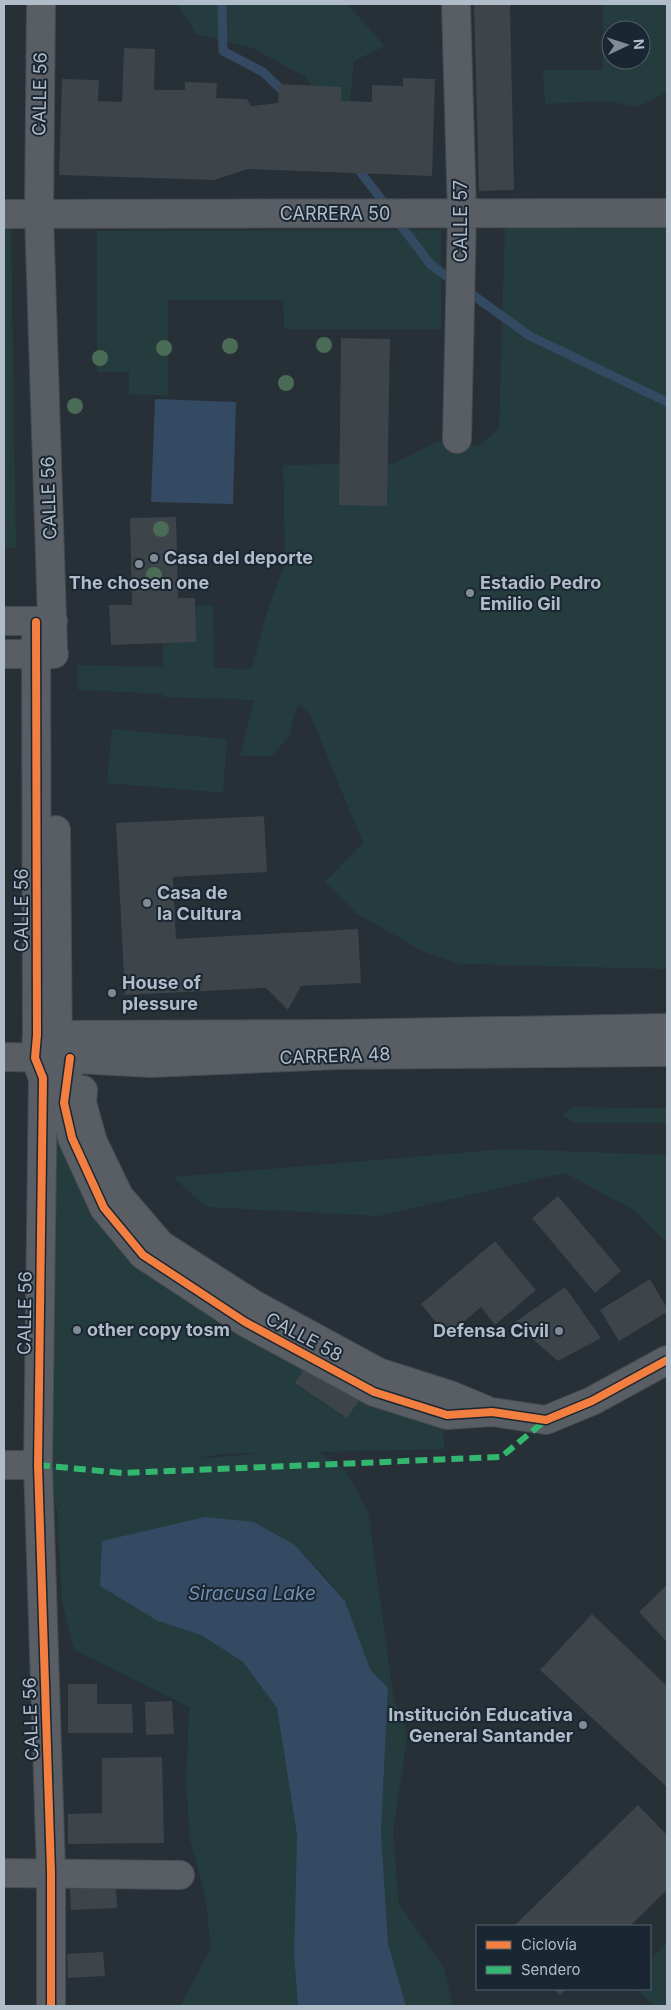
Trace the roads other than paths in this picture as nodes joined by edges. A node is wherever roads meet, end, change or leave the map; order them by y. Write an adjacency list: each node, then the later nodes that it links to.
1 (41, 4): 6 (street, CALLE 56)
2 (456, 4): 5 (street, CALLE 57)
3 (667, 213): 5 (street, CARRERA 50)
4 (4, 214): 6 (street, CARRERA 50)
5 (462, 214): 6 (street, CARRERA 50); 7 (street, CALLE 57)
6 (39, 215): 9 (street, CALLE 56)
7 (457, 439)
8 (4, 621): 9 (street)
9 (44, 621): 11 (street, CALLE 56)
10 (4, 654): 11 (street)
11 (46, 654): 15 (street, CALLE 56)
12 (667, 1028): 13 (street, CARRERA 48)
13 (337, 1044): 14 (street, CARRERA 48); 15 (street, CARRERA 48); 15 (street, CARRERA 48)
14 (667, 1052)
15 (56, 1054): 16 (street, CARRERA 48); 17 (street, CALLE 58); 19 (street, CALLE 56)
16 (4, 1057)
17 (667, 1360)
18 (4, 1465): 19 (street)
19 (38, 1465): 20 (street, CALLE 56)
20 (51, 1872): 21 (street); 22 (street); 23 (street, CALLE 56)
21 (4, 1873)
22 (180, 1875)
23 (51, 2006)

